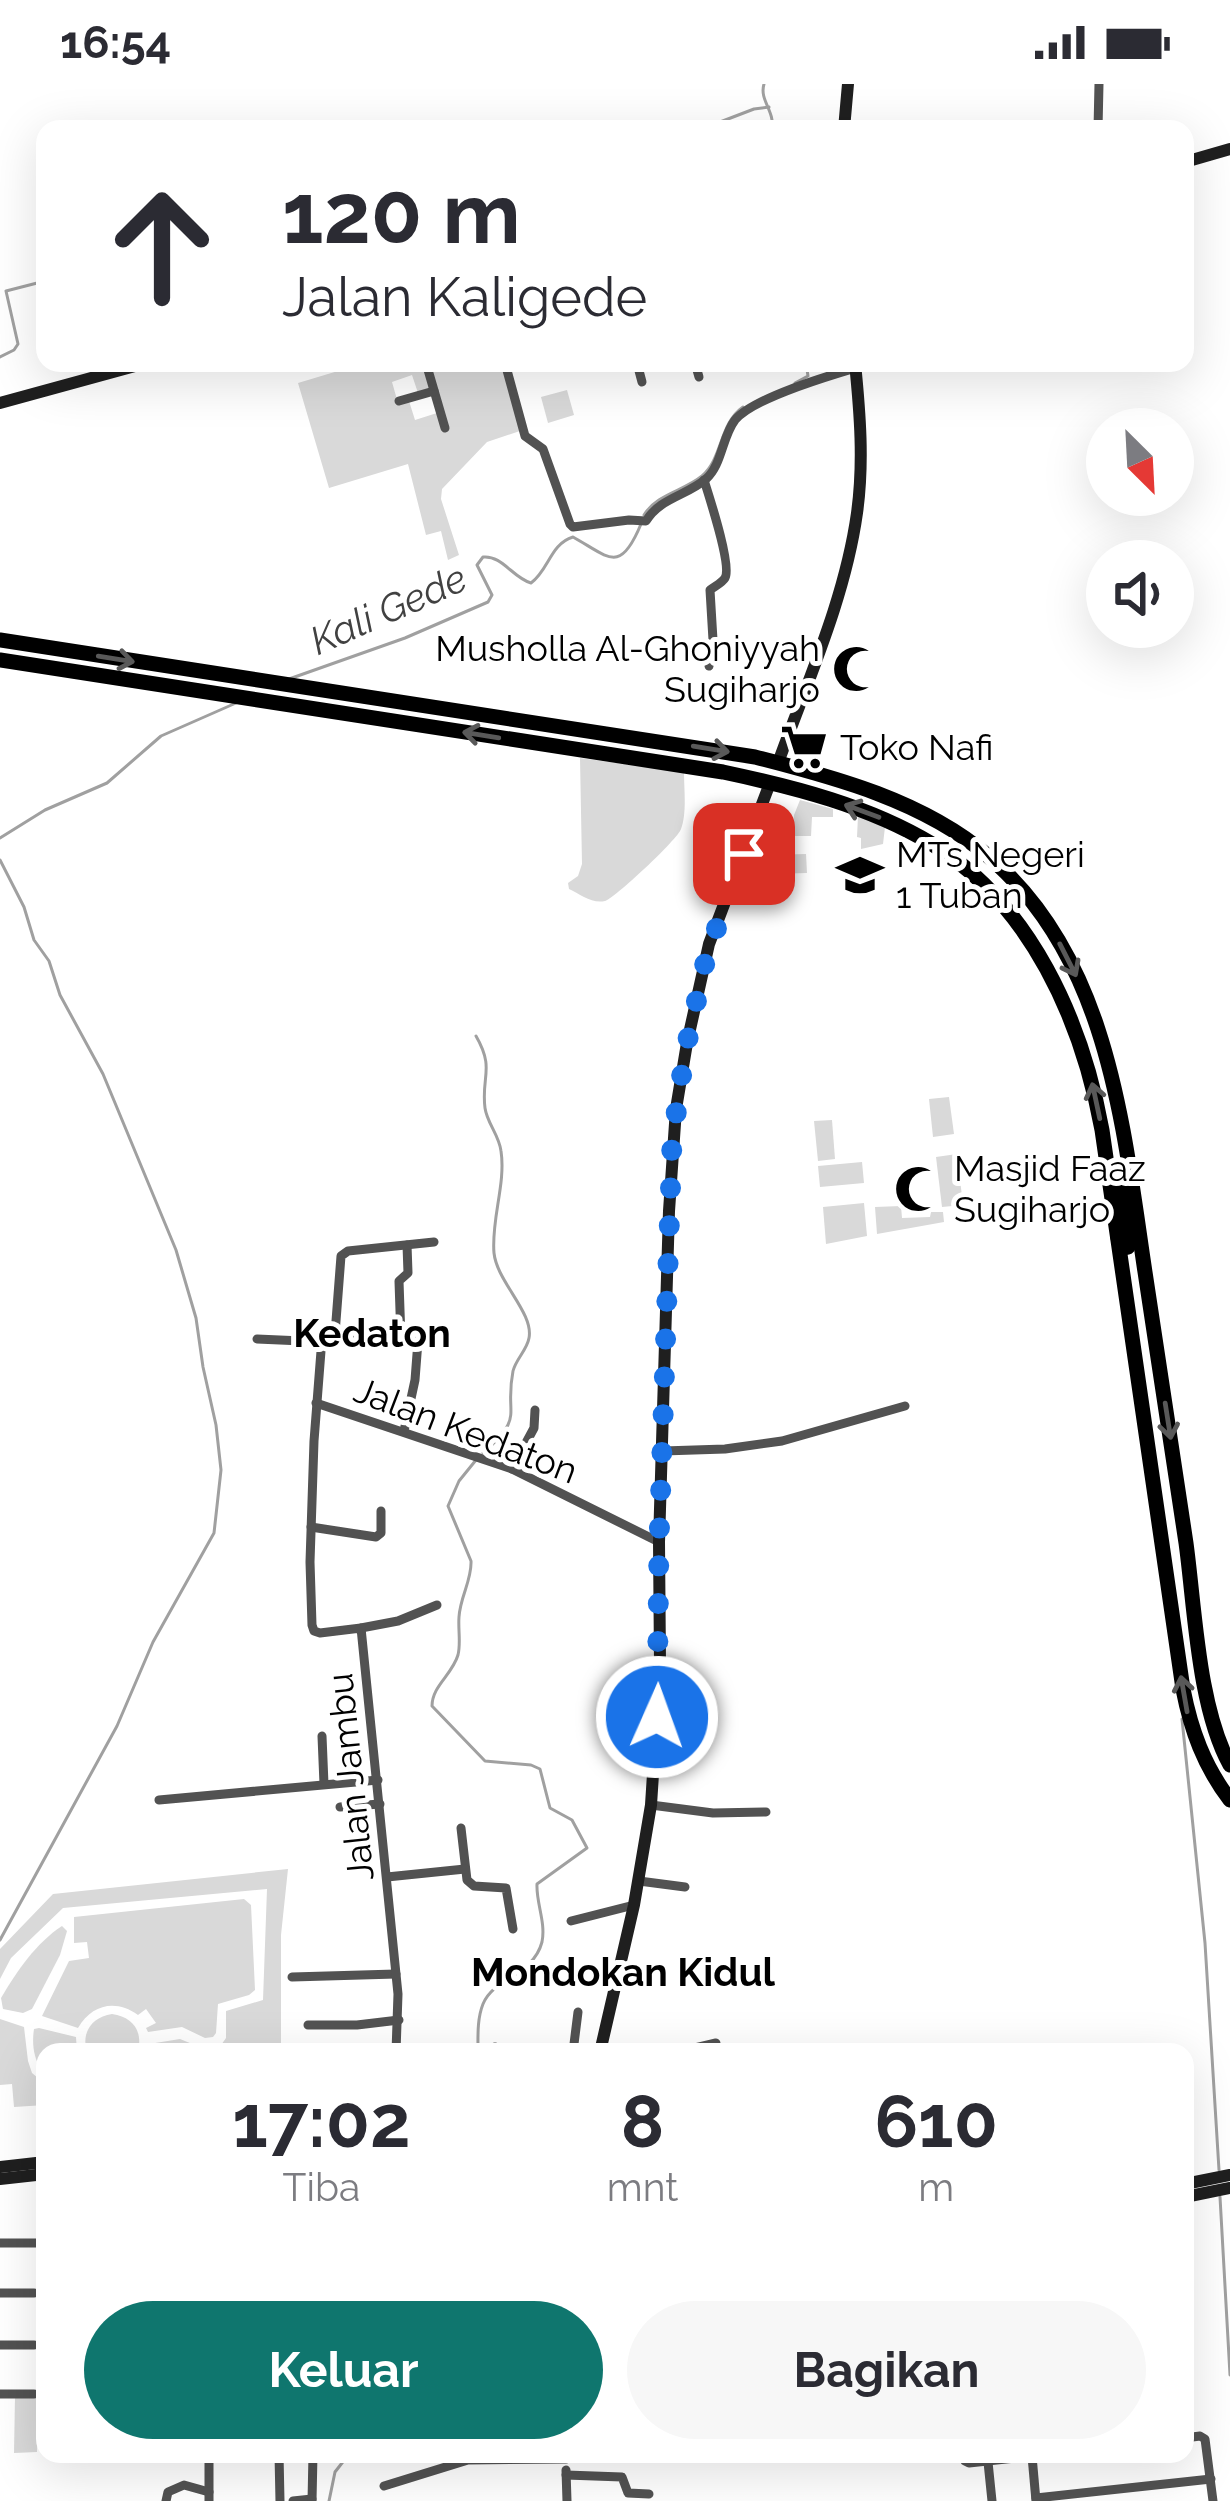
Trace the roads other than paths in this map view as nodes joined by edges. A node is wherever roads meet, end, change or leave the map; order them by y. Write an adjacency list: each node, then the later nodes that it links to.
1 (848, 84): 3 (street)
2 (1099, 84): 4 (street)
3 (845, 120)
4 (1098, 120)
5 (1230, 149): 6 (street)
6 (1194, 159)
7 (114, 372): 18 (street)
8 (429, 372): 16 (street)
9 (507, 372): 20 (street)
10 (639, 372): 15 (street)
11 (698, 372): 14 (street)
12 (835, 372): 20 (street)
13 (855, 372): 26 (street)
14 (699, 377)
15 (642, 382)
16 (434, 391): 17 (street); 19 (street)
17 (399, 401)
18 (0, 404)
19 (445, 428)
20 (704, 480): 23 (street)
21 (0, 640): 24 (highway, one-way to 24)
22 (0, 660): 25 (highway, one-way to 22)
23 (710, 666)
24 (553, 728): 25 (highway); 26 (highway, one-way to 26)
25 (667, 762): 27 (highway)
26 (778, 763): 28 (highway, one-way to 28)
27 (770, 783): 29 (highway, one-way to 27); 43 (street)
28 (1121, 1121): 29 (highway); 32 (highway)
29 (1118, 1238): 38 (highway)
30 (434, 1241): 31 (street)
31 (407, 1245): 34 (street); 35 (street, Jalan Jambu)
32 (1144, 1263): 38 (highway); 51 (highway, one-way to 51)
33 (257, 1339): 35 (street)
34 (400, 1340): 35 (street); 36 (street)
35 (328, 1341): 39 (street, Jalan Jambu)
36 (418, 1341): 37 (street); 42 (street)
37 (434, 1342)
38 (1139, 1388): 54 (highway, one-way to 38)
39 (316, 1403): 42 (street, Jalan Kedaton); 46 (street, Jalan Jambu)
40 (905, 1406): 43 (street)
41 (535, 1410): 44 (street)
42 (404, 1431): 44 (street, Jalan Kedaton)
43 (663, 1451): 47 (street)
44 (512, 1469): 47 (street, Jalan Kedaton)
45 (381, 1511): 46 (street)
46 (311, 1527): 49 (street, Jalan Jambu)
47 (659, 1542): 57 (street)
48 (437, 1605): 49 (street)
49 (362, 1628): 52 (street, Jalan Jambu)
50 (322, 1736): 53 (street)
51 (1230, 1765)
52 (377, 1780): 53 (street); 56 (street, Jalan Jambu)
53 (324, 1784): 55 (street)
54 (1229, 1798)
55 (159, 1800)
56 (380, 1804): 58 (street); 62 (street, Jalan Jambu)
57 (651, 1805): 59 (street); 63 (street)
58 (340, 1807)
59 (766, 1812)
60 (461, 1828): 61 (street)
61 (465, 1869): 62 (street); 67 (street)
62 (387, 1876): 68 (street, Jalan Jambu)
63 (638, 1881): 64 (street); 65 (street)
64 (685, 1887)
65 (634, 1905): 66 (street); 75 (street)
66 (571, 1921)
67 (513, 1929)
68 (397, 1974): 69 (street); 71 (street, Jalan Jambu)
69 (292, 1977)
70 (578, 2012): 74 (street)
71 (399, 2020): 72 (street); 73 (street, Jalan Jambu)
72 (308, 2025)
73 (397, 2043)
74 (574, 2043)
75 (602, 2043)
76 (36, 2163): 77 (street)
77 (0, 2167)
78 (36, 2175): 80 (street)
79 (1230, 2175): 81 (street)
80 (0, 2179)
81 (1194, 2182)
82 (1230, 2188): 83 (street)
83 (1194, 2195)
84 (0, 2243): 85 (street)
85 (36, 2243)
86 (0, 2293): 87 (street)
87 (34, 2293)
88 (0, 2345): 89 (street)
89 (34, 2345)
90 (0, 2394): 91 (street)
91 (34, 2394)
92 (1194, 2437): 101 (street)
93 (209, 2463): 104 (street)
94 (279, 2463): 108 (street)
95 (313, 2463): 106 (street)
96 (458, 2463): 102 (street)
97 (566, 2463): 100 (street)
98 (988, 2463): 111 (street)
99 (1033, 2463): 105 (street)
100 (566, 2475): 103 (street); 110 (street)
101 (1211, 2480): 105 (street); 112 (street)
102 (384, 2486)
103 (649, 2494)
104 (209, 2496): 107 (street)
105 (1036, 2499)
106 (312, 2500): 109 (street)
107 (166, 2501)
108 (280, 2501)
109 (293, 2501)
110 (566, 2501)
111 (992, 2501)
112 (1213, 2501)

